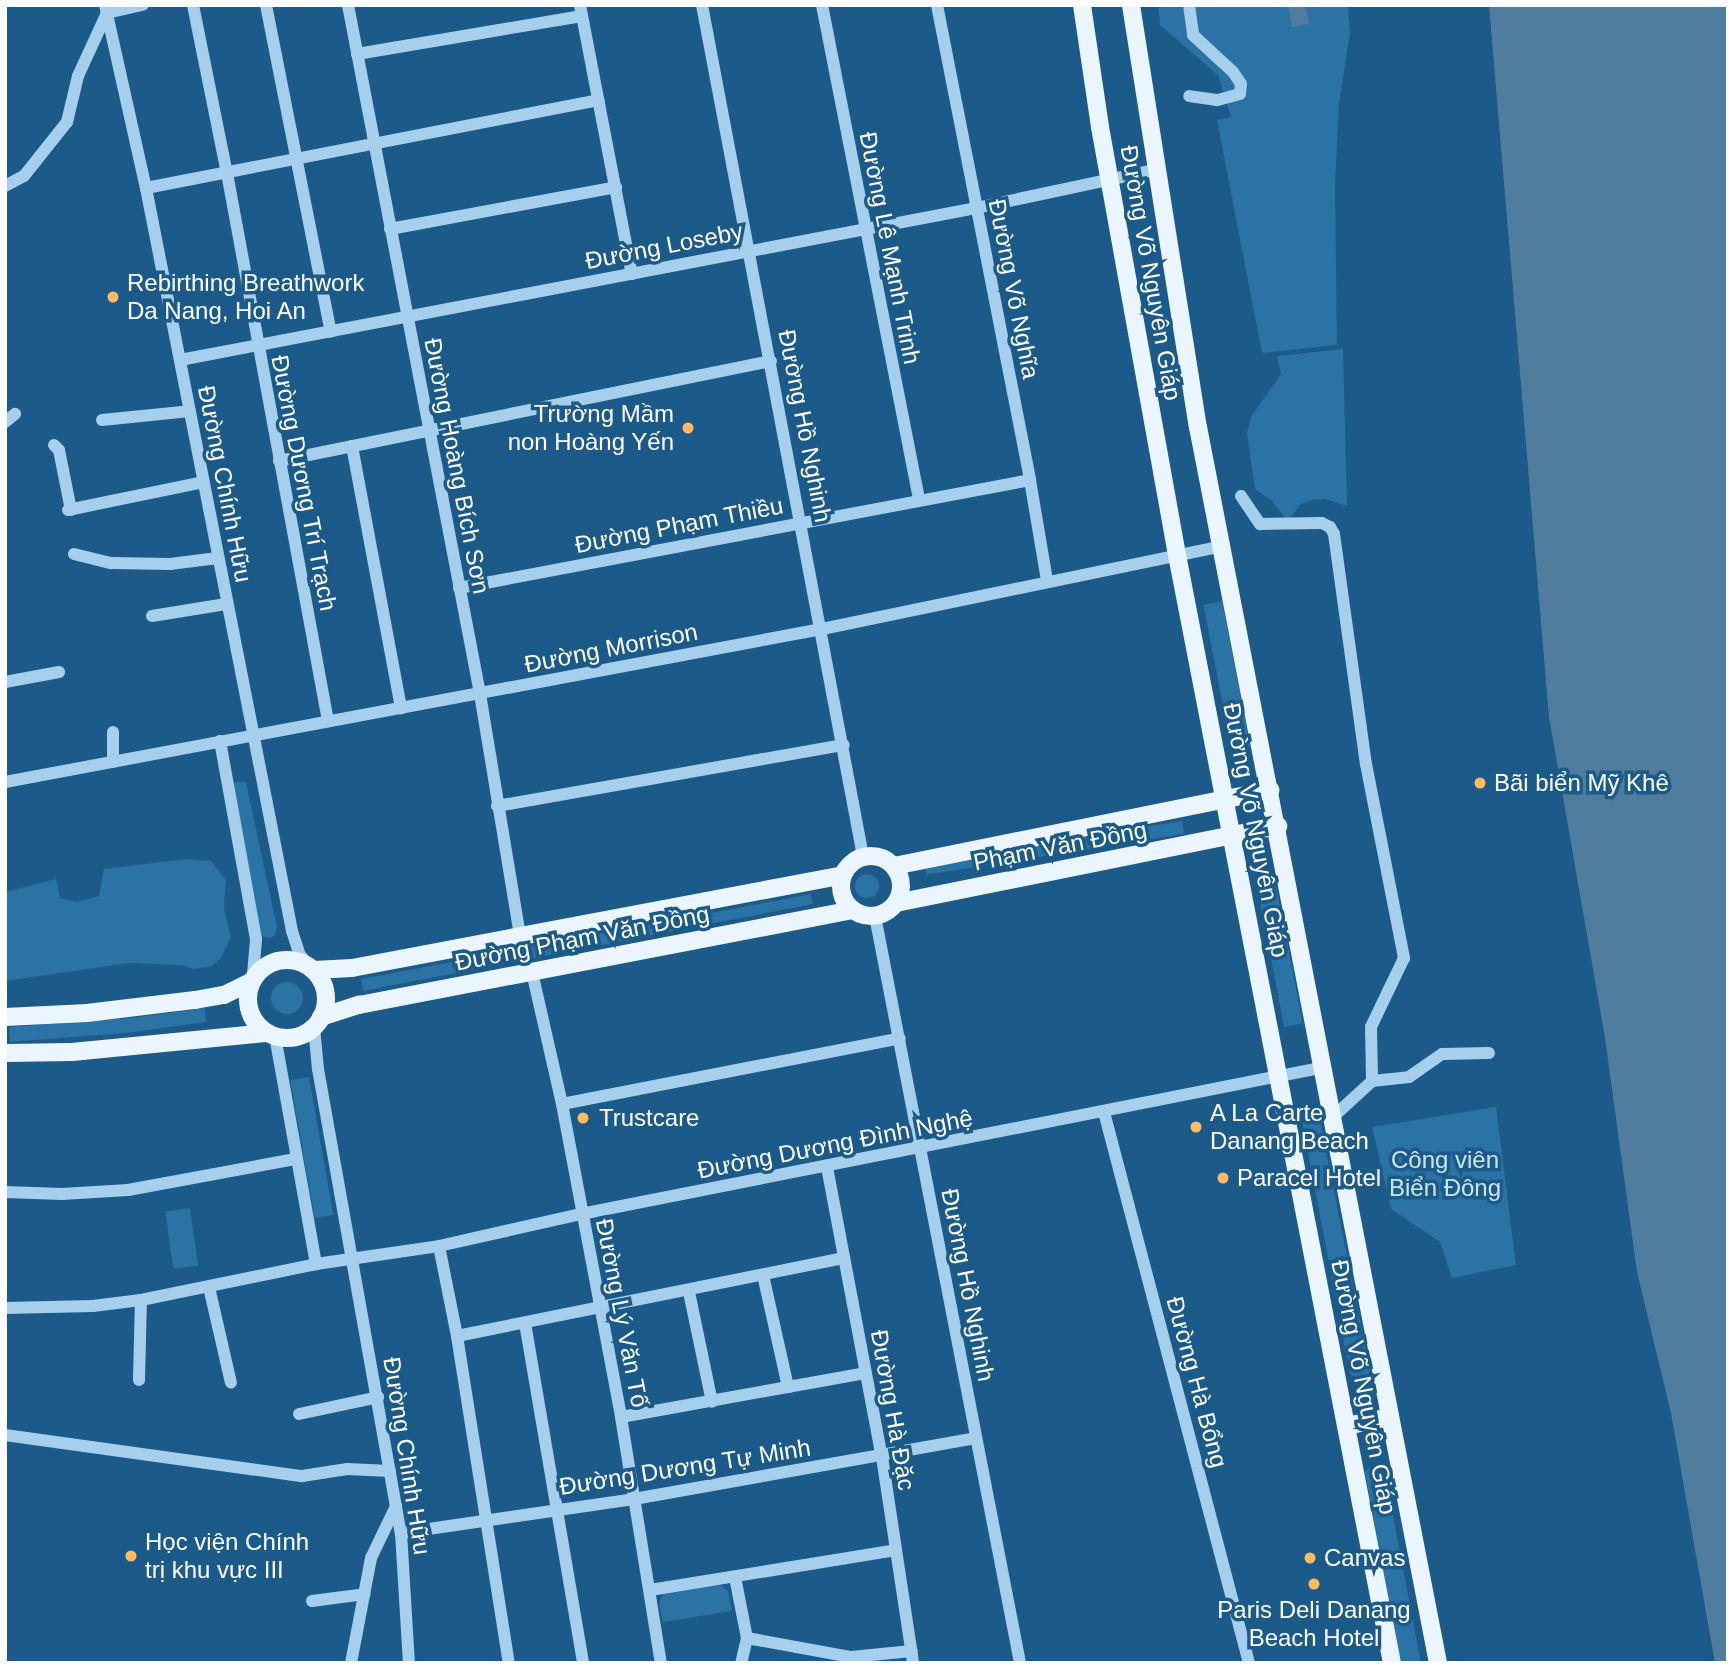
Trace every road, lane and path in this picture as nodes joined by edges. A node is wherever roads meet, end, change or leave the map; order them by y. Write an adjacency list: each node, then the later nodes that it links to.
1 (142, 5): 11 (street)
2 (192, 5): 19 (street, Đường Dương Trí Trạch)
3 (266, 5): 17 (street)
4 (348, 5): 13 (street, Đường Hoàng Bích Sơn)
5 (702, 5): 27 (street, Đường Hồ Nghinh)
6 (822, 5): 26 (street, Đường Lê Mạnh Trinh)
7 (937, 5): 24 (street, Đường Võ Nghĩa)
8 (1082, 5): 20 (main road, Đường Võ Nguyên Giáp)
9 (1131, 5): 18 (main road, Đường Võ Nguyên Giáp)
10 (1189, 5): 14 (street)
11 (106, 9): 21 (street); 23 (street, Đường Chính Hữu)
12 (581, 10): 13 (street); 15 (street)
13 (357, 54): 16 (street, Đường Hoàng Bích Sơn)
14 (1189, 96)
15 (599, 100): 16 (street); 22 (street)
16 (374, 146): 17 (street); 25 (street, Đường Hoàng Bích Sơn)
17 (295, 160): 19 (street); 30 (street)
18 (1155, 170): 20 (street, Đường Loseby); 45 (main road, Đường Võ Nguyên Giáp)
19 (227, 173): 23 (street); 31 (street, Đường Dương Trí Trạch)
20 (1110, 180): 24 (street, Đường Loseby); 47 (main road, Đường Võ Nguyên Giáp)
21 (5, 186)
22 (616, 187): 25 (street); 28 (street)
23 (146, 188): 32 (street, Đường Chính Hữu)
24 (976, 208): 26 (street, Đường Loseby); 40 (street, Đường Võ Nghĩa)
25 (390, 229): 29 (street, Đường Hoàng Bích Sơn)
26 (863, 229): 27 (street, Đường Loseby); 43 (street, Đường Lê Mạnh Trinh)
27 (751, 250): 28 (street, Đường Loseby); 33 (street, Đường Hồ Nghinh)
28 (632, 274): 29 (street, Đường Loseby)
29 (407, 317): 30 (street, Đường Loseby); 36 (street, Đường Hoàng Bích Sơn)
30 (331, 332): 31 (street, Đường Loseby)
31 (257, 346): 32 (street, Đường Loseby); 39 (street, Đường Dương Trí Trạch)
32 (180, 360): 34 (street, Đường Chính Hữu)
33 (771, 362): 36 (street); 44 (street, Đường Hồ Nghinh)
34 (190, 411): 35 (street); 41 (street, Đường Chính Hữu)
35 (102, 420)
36 (428, 432): 38 (street); 50 (street, Đường Hoàng Bích Sơn)
37 (54, 445): 41 (street)
38 (352, 446): 39 (street); 57 (street)
39 (279, 461): 58 (street, Đường Dương Trí Trạch)
40 (1030, 480): 43 (street, Đường Phạm Thiều); 49 (street, Đường Võ Nghĩa)
41 (204, 482): 48 (street, Đường Chính Hữu)
42 (1241, 496): 88 (street)
43 (919, 499): 44 (street, Đường Phạm Thiều)
44 (802, 522): 50 (street, Đường Phạm Thiều); 53 (street, Đường Hồ Nghinh)
45 (1222, 546): 47 (street, Đường Morrison); 65 (main road, Đường Võ Nguyên Giáp)
46 (74, 554): 48 (street)
47 (1177, 555): 49 (street, Đường Morrison); 66 (main road, Đường Võ Nguyên Giáp)
48 (218, 558): 51 (street, Đường Chính Hữu)
49 (1047, 581): 53 (street, Đường Morrison)
50 (459, 588): 56 (street, Đường Hoàng Bích Sơn)
51 (226, 604): 52 (street); 60 (street, Đường Chính Hữu)
52 (152, 616)
53 (822, 629): 56 (street, Đường Morrison); 62 (street, Đường Hồ Nghinh)
54 (59, 672): 55 (street)
55 (5, 682)
56 (480, 694): 57 (street, Đường Morrison); 67 (street, Đường Hoàng Bích Sơn)
57 (401, 708): 58 (street, Đường Morrison)
58 (328, 721): 60 (street, Đường Morrison)
59 (113, 732): 63 (street)
60 (251, 735): 61 (street, Đường Morrison); 77 (street, Đường Chính Hữu)
61 (220, 741): 63 (street, Đường Morrison); 79 (street)
62 (844, 745): 67 (street); 70 (street, Đường Hồ Nghinh)
63 (113, 762): 64 (street, Đường Morrison)
64 (5, 782)
65 (1270, 790): 66 (main road); 68 (main road, Đường Võ Nguyên Giáp)
66 (1225, 799): 69 (main road, Đường Võ Nguyên Giáp); 71 (main road, Phạm Văn Đồng)
67 (497, 806): 76 (street, Đường Hoàng Bích Sơn)
68 (1278, 826): 69 (main road); 86 (main road, Đường Võ Nguyên Giáp)
69 (1233, 836): 73 (main road, Phạm Văn Đồng); 87 (main road, Đường Võ Nguyên Giáp)
70 (863, 856): 71 (main road); 72 (main road)
71 (894, 866): 73 (main road)
72 (842, 875): 74 (main road); 76 (main road, Đường Phạm Văn Đồng)
73 (896, 903): 75 (main road)
74 (853, 910): 75 (main road); 78 (main road, Đường Phạm Văn Đồng)
75 (875, 916): 83 (street, Đường Hồ Nghinh)
76 (520, 936): 77 (main road, Đường Phạm Văn Đồng)
77 (312, 968): 79 (main road); 81 (main road)
78 (532, 972): 81 (main road, Đường Phạm Văn Đồng); 89 (street, Đường Lý Văn Tố)
79 (252, 980): 80 (main road); 82 (main road)
80 (5, 1017)
81 (318, 1022): 82 (main road); 98 (street, Đường Chính Hữu)
82 (271, 1035): 84 (main road); 93 (street)
83 (900, 1038): 89 (street); 92 (street, Đường Hồ Nghinh)
84 (5, 1053)
85 (1489, 1053): 88 (street)
86 (1325, 1068): 87 (street, Đường Dương Đình Nghệ); 91 (main road, Đường Võ Nguyên Giáp)
87 (1279, 1076): 90 (street, Đường Dương Đình Nghệ); 118 (main road, Đường Võ Nguyên Giáp)
88 (1372, 1081): 91 (street)
89 (562, 1104): 96 (street, Đường Lý Văn Tố)
90 (1104, 1112): 92 (street, Đường Dương Đình Nghệ); 142 (street, Đường Hà Bổng)
91 (1334, 1116): 117 (main road, Đường Võ Nguyên Giáp)
92 (921, 1148): 94 (street, Đường Dương Đình Nghệ); 120 (street, Đường Hồ Nghinh)
93 (295, 1159): 95 (street); 100 (street)
94 (827, 1167): 96 (street, Đường Dương Đình Nghệ); 99 (street, Đường Hà Đặc)
95 (5, 1192)
96 (581, 1214): 97 (street, Đường Dương Đình Nghệ); 106 (street, Đường Lý Văn Tố)
97 (439, 1246): 98 (street, Đường Dương Đình Nghệ); 108 (street)
98 (353, 1258): 100 (street); 113 (street, Đường Chính Hữu)
99 (844, 1258): 101 (street); 109 (street, Đường Hà Đặc)
100 (316, 1264): 102 (street)
101 (763, 1275): 103 (street); 112 (street)
102 (209, 1287): 104 (street); 111 (street)
103 (689, 1292): 106 (street); 114 (street)
104 (141, 1300): 105 (street); 110 (street)
105 (5, 1308)
106 (598, 1308): 107 (street); 116 (street, Đường Lý Văn Tố)
107 (525, 1323): 108 (street); 125 (street)
108 (457, 1336): 126 (street)
109 (865, 1373): 112 (street); 121 (street, Đường Hà Đặc)
110 (139, 1380)
111 (231, 1383)
112 (788, 1387): 114 (street)
113 (378, 1397): 115 (street); 122 (street, Đường Chính Hữu)
114 (712, 1402): 116 (street)
115 (299, 1414)
116 (621, 1416): 123 (street, Đường Lý Văn Tố)
117 (1390, 1418): 118 (main road); 144 (main road, Đường Võ Nguyên Giáp)
118 (1346, 1426): 143 (main road, Đường Võ Nguyên Giáp)
119 (5, 1435): 122 (street)
120 (975, 1438): 121 (street, Đường Dương Tự Minh); 141 (street, Đường Hồ Nghinh)
121 (882, 1457): 123 (street, Đường Dương Tự Minh); 128 (street, Đường Hà Đặc)
122 (390, 1471): 124 (street, Đường Chính Hữu)
123 (634, 1499): 125 (street, Đường Dương Tự Minh); 130 (street, Đường Lý Văn Tố)
124 (397, 1506): 127 (street, Đường Chính Hữu); 131 (street)
125 (558, 1509): 126 (street, Đường Dương Tự Minh); 138 (street)
126 (487, 1520): 127 (street, Đường Dương Tự Minh); 137 (street)
127 (401, 1533): 136 (street, Đường Chính Hữu)
128 (896, 1550): 129 (street); 134 (street, Đường Hà Đặc)
129 (735, 1577): 130 (street); 133 (street)
130 (650, 1590): 139 (street, Đường Lý Văn Tố)
131 (365, 1594): 132 (street); 135 (street)
132 (312, 1601)
133 (747, 1638): 134 (street); 140 (street)
134 (912, 1657)
135 (352, 1663)
136 (408, 1663)
137 (509, 1663)
138 (583, 1663)
139 (661, 1663)
140 (741, 1663)
141 (1020, 1663)
142 (1249, 1663)
143 (1392, 1663)
144 (1438, 1663)

